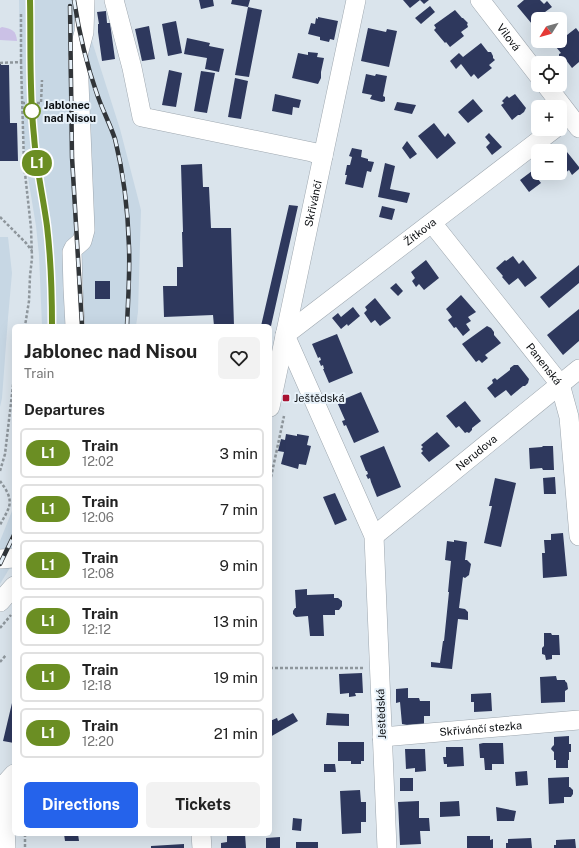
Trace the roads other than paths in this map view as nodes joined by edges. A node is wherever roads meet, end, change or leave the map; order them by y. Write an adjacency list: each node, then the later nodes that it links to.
1 (85, 0): 11 (street)
2 (114, 0): 9 (street)
3 (356, 0): 9 (street, Skřivánčí)
4 (480, 0): 5 (street, Vilová)
5 (531, 66)
6 (551, 92): 7 (street)
7 (572, 120)
8 (545, 136): 10 (street, Žítkova)
9 (323, 156): 12 (street, Skřivánčí)
10 (432, 224): 12 (street, Žítkova); 14 (street, Panenská)
11 (75, 324)
12 (285, 335): 15 (street, Skřivánčí); 16 (street, Ještědská)
13 (579, 369): 14 (street, Nerudova)
14 (560, 384): 16 (street, Nerudova); 17 (street, Panenská)
15 (272, 397)
16 (374, 536): 23 (street, Ještědská)
17 (579, 536)
18 (12, 558): 19 (street)
19 (0, 559)
20 (12, 588): 21 (street)
21 (0, 602)
22 (579, 720): 23 (street, Skřivánčí stezka)
23 (382, 737): 28 (street, Ještědská)
24 (12, 776): 26 (street)
25 (201, 836): 27 (street)
26 (6, 848)
27 (202, 848)
28 (387, 848)

